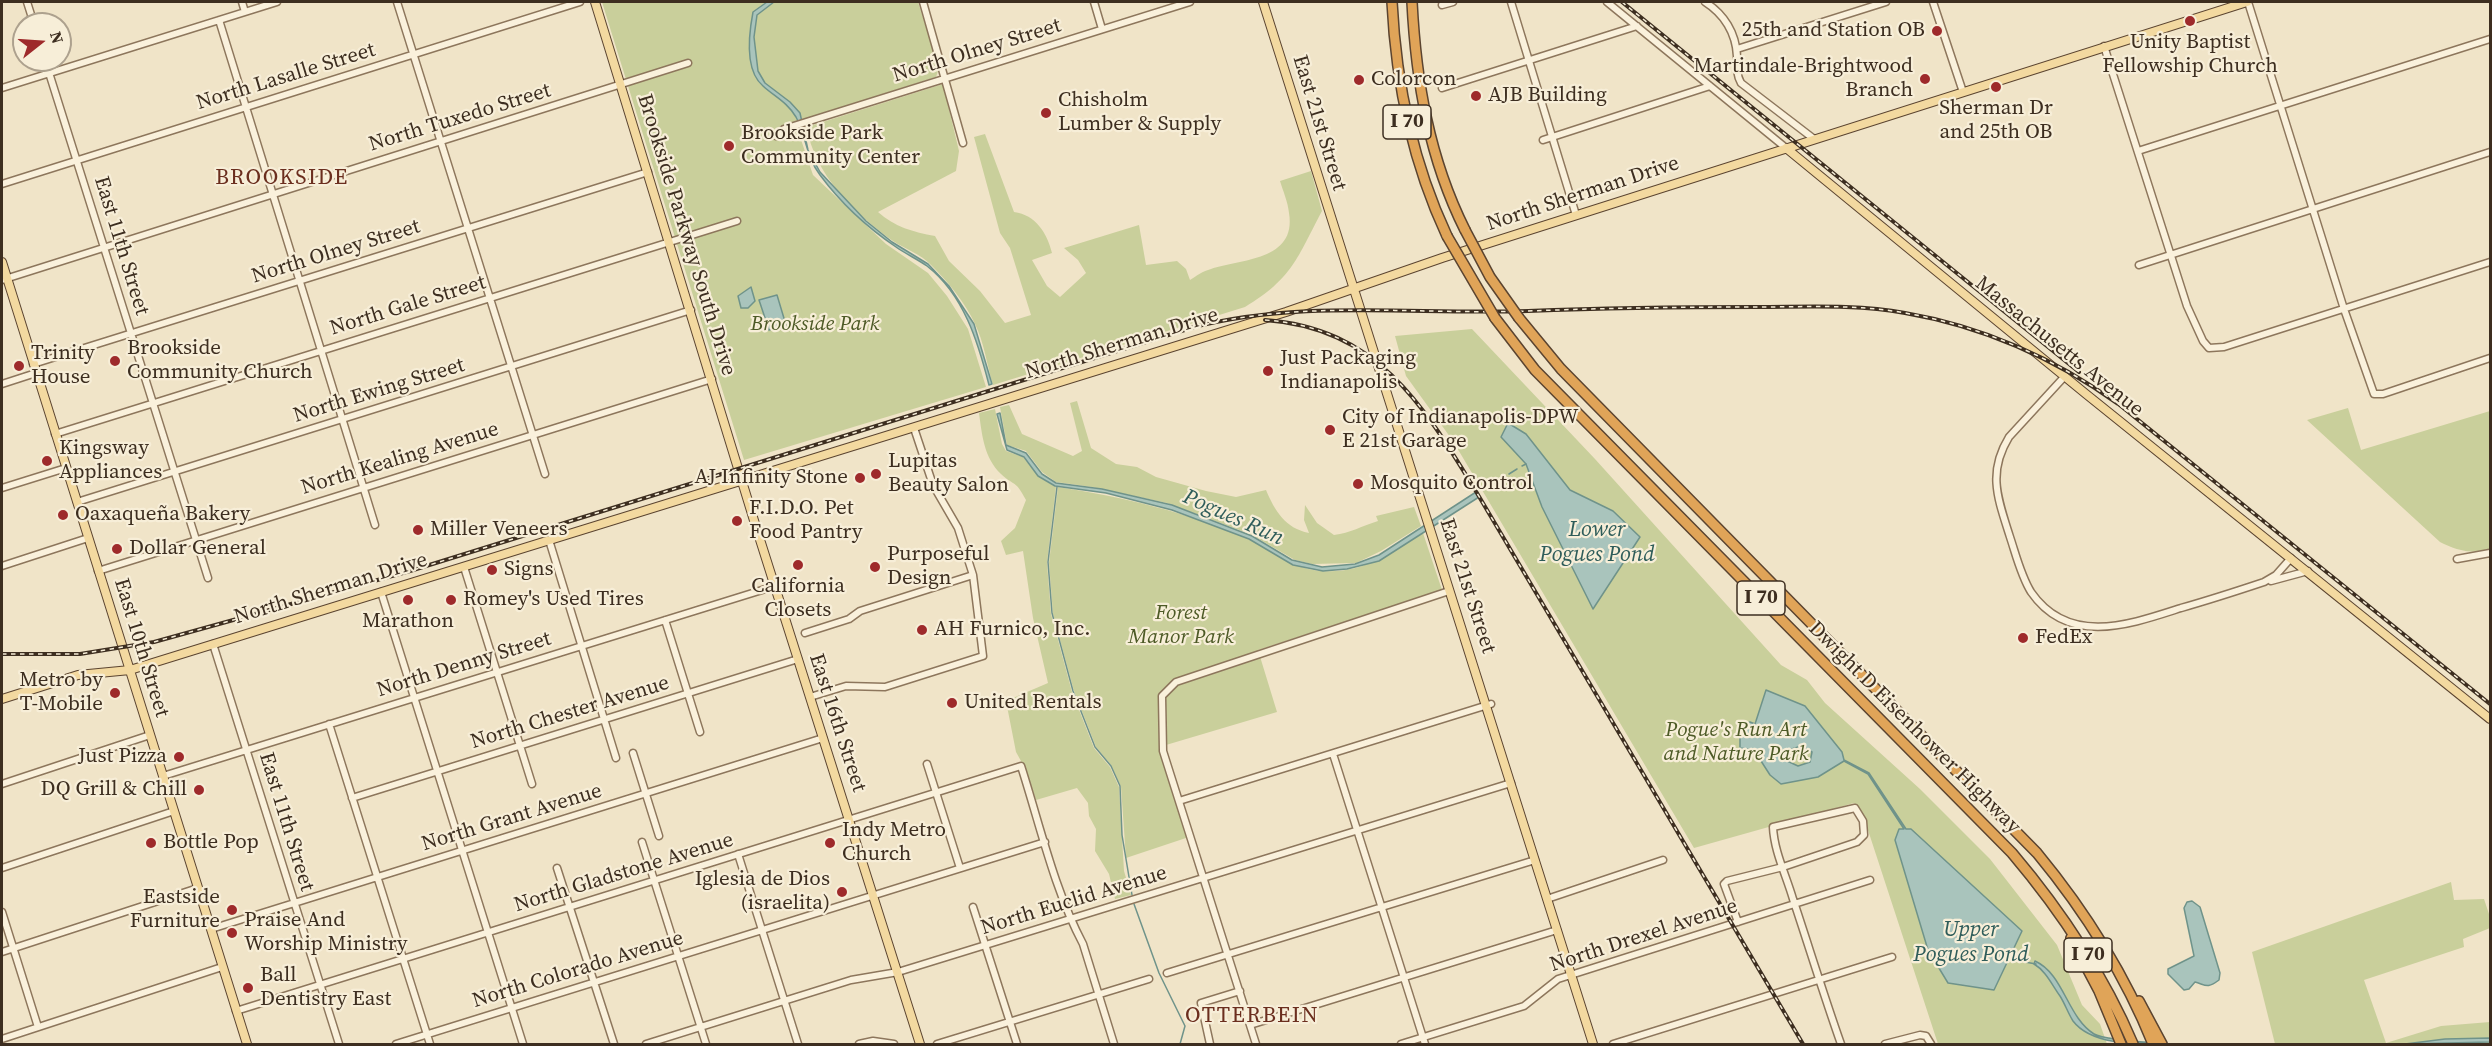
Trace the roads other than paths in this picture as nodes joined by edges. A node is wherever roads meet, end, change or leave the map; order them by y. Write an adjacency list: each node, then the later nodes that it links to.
1 (242, 2): 20 (street)
2 (277, 2): 20 (street)
3 (397, 2): 27 (street)
4 (580, 2): 27 (street, North Lasalle Street)
5 (596, 2): 32 (main road, Brookside Parkway South Drive)
6 (923, 2): 31 (street)
7 (1094, 2): 23 (street)
8 (1190, 2): 23 (street, North Olney Street)
9 (1263, 2): 64 (main road, East 21st Street)
10 (1392, 2): 158 (highway, Dwight D Eisenhower Highway / I 70, bridge)
11 (1412, 2): 198 (highway, Dwight D Eisenhower Highway / I 70, bridge)
12 (1453, 2): 19 (street)
13 (1510, 2): 28 (street)
14 (1607, 2): 22 (street, Massachusetts Avenue)
15 (1705, 2): 26 (street)
16 (1886, 2): 26 (street)
17 (1933, 2): 36 (street)
18 (2247, 2): 25 (main road, North Sherman Drive); 37 (street)
19 (1442, 5)
20 (245, 12): 21 (street)
21 (219, 20): 30 (street); 38 (street)
22 (1637, 26): 28 (street); 33 (street, Massachusetts Avenue)
23 (1102, 29): 31 (street, North Olney Street)
24 (2490, 39): 37 (street)
25 (2104, 46): 36 (main road, North Sherman Drive); 46 (street)
26 (1737, 49): 41 (street)
27 (414, 54): 38 (street, North Lasalle Street); 43 (street)
28 (1529, 61): 35 (street); 40 (street)
29 (688, 63): 32 (street, North Tuxedo Street)
30 (49, 73): 34 (street); 48 (street, East 11th Street)
31 (946, 78): 39 (street, North Olney Street); 44 (street)
32 (621, 84): 43 (street, North Tuxedo Street); 49 (main road, Brookside Parkway South Drive)
33 (1710, 86): 40 (street); 45 (street, Massachusetts Avenue)
34 (2, 88)
35 (1442, 88)
36 (1963, 92): 41 (main road, North Sherman Drive)
37 (2280, 105): 46 (street); 52 (street)
38 (246, 107): 48 (street, North Lasalle Street); 51 (street)
39 (776, 136)
40 (1552, 137): 42 (street); 53 (street)
41 (1814, 139): 45 (main road, North Sherman Drive)
42 (1543, 140)
43 (441, 141): 51 (street, North Tuxedo Street); 55 (street)
44 (963, 143)
45 (1786, 148): 53 (main road, North Sherman Drive); 74 (main road, Massachusetts Avenue)
46 (2138, 151): 58 (street)
47 (2490, 152): 52 (street)
48 (77, 160): 50 (street, North Lasalle Street); 57 (street, East 11th Street)
49 (648, 172): 55 (street, North Olney Street); 56 (main road, Brookside Parkway South Drive)
50 (2, 184)
51 (273, 194): 57 (street, North Tuxedo Street); 63 (street)
52 (2312, 208): 58 (street); 66 (street)
53 (1576, 215): 64 (main road, North Sherman Drive)
54 (737, 220): 56 (street, North Gale Street)
55 (468, 228): 63 (street, North Olney Street); 65 (street)
56 (670, 241): 65 (street, North Gale Street); 67 (main road, Brookside Parkway South Drive)
57 (104, 247): 62 (street, North Tuxedo Street); 68 (street, East 11th Street)
58 (2172, 254): 61 (street); 66 (street)
59 (2, 262): 62 (main road, East 10th Street)
60 (2490, 262): 66 (street)
61 (2139, 265)
62 (4, 279): 71 (main road, East 10th Street)
63 (299, 281): 68 (street, North Olney Street); 69 (street)
64 (1353, 289): 79 (main road, North Sherman Drive); 104 (main road, East 21st Street)
65 (490, 298): 69 (street, North Gale Street); 72 (street)
66 (2344, 309): 70 (street)
67 (691, 310): 72 (street, North Ewing Street); 75 (main road, Brookside Parkway South Drive)
68 (131, 333): 71 (street, North Olney Street); 77 (street, East 11th Street)
69 (321, 351): 77 (street, North Gale Street); 78 (street)
70 (2490, 358)
71 (33, 363): 73 (main road, East 10th Street)
72 (511, 367): 78 (street, North Ewing Street); 81 (street)
73 (36, 373): 76 (street); 80 (main road, East 10th Street)
74 (2066, 376): 94 (main road, Massachusetts Avenue); 102 (street)
75 (712, 379): 81 (street, North Kealing Avenue); 85 (main road, Brookside Parkway South Drive)
76 (2, 384)
77 (153, 403): 80 (street, North Gale Street); 83 (street, East 11th Street)
78 (342, 419): 83 (street, North Ewing Street); 87 (street)
79 (914, 428): 85 (main road, North Sherman Drive); 100 (street)
80 (55, 434): 82 (main road, East 10th Street)
81 (533, 435): 84 (street); 87 (street, North Kealing Avenue)
82 (66, 468): 86 (street); 88 (main road, East 10th Street)
83 (174, 472): 88 (street, North Ewing Street); 91 (street, East 11th Street)
84 (545, 474)
85 (742, 480): 92 (main road, North Sherman Drive); 103 (main road, East 16th Street)
86 (2, 488)
87 (364, 488): 89 (street); 91 (street, North Kealing Avenue)
88 (77, 502): 90 (main road, East 10th Street)
89 (375, 525)
90 (88, 538): 96 (street); 98 (main road, East 10th Street)
91 (196, 540): 98 (street, North Kealing Avenue); 101 (street, East 11th Street)
92 (549, 540): 97 (main road, North Sherman Drive); 109 (street)
93 (2490, 554): 95 (street)
94 (2291, 558): 99 (main road, Massachusetts Avenue); 102 (street)
95 (2457, 559)
96 (2, 566)
97 (464, 567): 105 (main road, North Sherman Drive); 112 (street)
98 (98, 571): 111 (main road, East 10th Street)
99 (2308, 571): 102 (street); 118 (main road, Massachusetts Avenue)
100 (973, 575): 107 (street); 114 (street)
101 (208, 578)
102 (2264, 582)
103 (775, 586): 106 (street, North Denny Street); 110 (main road, East 16th Street)
104 (1449, 591): 117 (main road, East 21st Street); 138 (street)
105 (381, 592): 108 (main road, North Sherman Drive); 115 (street)
106 (665, 620): 109 (street, North Denny Street); 113 (street)
107 (805, 633)
108 (213, 644): 111 (main road, North Sherman Drive); 125 (street, East 11th Street)
109 (582, 646): 112 (street, North Denny Street); 119 (street)
110 (798, 659): 113 (street, North Chester Avenue); 114 (main road, East 16th Street)
111 (129, 670): 116 (main road, North Sherman Drive); 122 (main road, East 10th Street)
112 (498, 672): 115 (street, North Denny Street); 124 (street)
113 (688, 693): 119 (street, North Chester Avenue); 121 (street)
114 (810, 697): 123 (main road, East 16th Street)
115 (414, 698): 120 (street, North Denny Street); 130 (street)
116 (2, 699)
117 (1489, 705): 127 (street); 132 (main road, East 21st Street)
118 (2490, 718)
119 (604, 719): 124 (street, North Chester Avenue); 128 (street)
120 (329, 724): 125 (street, North Denny Street); 137 (street)
121 (700, 732)
122 (150, 735): 131 (main road, East 10th Street); 133 (street)
123 (823, 738): 136 (street, North Grant Avenue); 140 (main road, East 16th Street)
124 (520, 746): 130 (street, North Chester Avenue); 134 (street)
125 (246, 750): 131 (street, North Denny Street); 161 (street, East 11th Street)
126 (633, 753): 136 (street)
127 (1333, 754): 138 (street); 141 (street)
128 (616, 758)
129 (927, 764): 135 (street)
130 (437, 771): 137 (street, North Chester Avenue); 145 (street)
131 (163, 776): 139 (main road, East 10th Street)
132 (1511, 783): 141 (street, North Euclid Avenue); 147 (main road, East 21st Street)
133 (2, 784)
134 (532, 784)
135 (936, 792): 140 (street, North Gladstone Avenue); 144 (street, North Gladstone Avenue); 152 (street)
136 (646, 794): 142 (street); 145 (street, North Grant Avenue)
137 (352, 798): 153 (street)
138 (1179, 801): 154 (street)
139 (174, 811): 150 (street); 157 (main road, East 10th Street)
140 (849, 819): 146 (street, North Gladstone Avenue); 159 (main road, East 16th Street)
141 (1358, 831): 154 (street, North Euclid Avenue); 165 (street)
142 (659, 836)
143 (642, 842): 155 (street)
144 (1045, 842): 152 (street, North Colorado Avenue); 167 (street)
145 (462, 851): 153 (street, North Grant Avenue); 172 (street)
146 (738, 854): 155 (street, North Gladstone Avenue); 170 (street)
147 (1535, 860): 160 (main road, East 21st Street); 165 (street)
148 (1663, 860): 160 (street)
149 (1783, 867): 149 (street); 162 (street); 168 (street)
150 (2, 868)
151 (557, 868): 163 (street)
152 (960, 868): 159 (street, North Colorado Avenue)
153 (377, 877): 161 (street, North Grant Avenue); 179 (street)
154 (1204, 878): 167 (street, North Euclid Avenue); 176 (street)
155 (654, 880): 163 (street, North Gladstone Avenue); 177 (street)
156 (1870, 880): 162 (street, North Drexel Avenue)
157 (198, 888): 169 (main road, East 10th Street); 174 (street)
158 (2042, 889): 225 (highway); 226 (highway, Dwight D Eisenhower Highway / I 70)
159 (873, 896): 170 (street, North Colorado Avenue); 181 (main road, East 16th Street)
160 (1547, 899): 171 (main road, East 21st Street)
161 (294, 903): 169 (street, North Grant Avenue); 188 (street, East 11th Street)
162 (1795, 904): 168 (street, North Drexel Avenue); 186 (street)
163 (570, 907): 172 (street, North Gladstone Avenue); 187 (street)
164 (973, 907): 173 (street)
165 (1382, 907): 176 (street); 184 (street)
166 (2, 912): 174 (street)
167 (1071, 919): 173 (street, North Euclid Avenue); 190 (street)
168 (1738, 922): 183 (street, North Drexel Avenue)
169 (211, 929): 180 (main road, East 10th Street)
170 (762, 930): 177 (street, North Colorado Avenue); 191 (street)
171 (1557, 930): 183 (main road, East 21st Street); 184 (street)
172 (488, 932): 179 (street, North Gladstone Avenue); 192 (street)
173 (986, 946): 181 (street, North Euclid Avenue); 194 (street)
174 (13, 948): 175 (street); 196 (street)
175 (2, 952)
176 (1229, 954): 182 (street); 189 (street)
177 (678, 957): 187 (street, North Colorado Avenue); 197 (street)
178 (1892, 957): 186 (street)
179 (403, 959): 188 (street, North Gladstone Avenue); 199 (street)
180 (222, 967): 193 (main road, East 10th Street); 196 (street)
181 (897, 972): 191 (street, North Euclid Avenue); 213 (main road, East 16th Street)
182 (1167, 973)
183 (1571, 974): 201 (street, North Drexel Avenue); 220 (main road, East 21st Street)
184 (1404, 978): 195 (street); 201 (street)
185 (1149, 979): 190 (street)
186 (1819, 981): 221 (street); 222 (street)
187 (594, 982): 192 (street, North Colorado Avenue); 207 (street)
188 (320, 985): 193 (street, North Gladstone Avenue); 203 (street, East 11th Street)
189 (1240, 991): 195 (street); 217 (street)
190 (1097, 995): 194 (street); 216 (street)
191 (785, 1001): 197 (street, North Euclid Avenue); 210 (street)
192 (511, 1008): 199 (street, North Colorado Avenue); 206 (street)
193 (236, 1011): 202 (main road, East 10th Street)
194 (1010, 1022): 214 (street); 215 (street)
195 (1250, 1025): 218 (street)
196 (38, 1027): 200 (street)
197 (700, 1028): 208 (street, North Euclid Avenue); 209 (street)
198 (2152, 1031): 227 (highway); 228 (highway)
199 (427, 1035): 204 (street, North Colorado Avenue); 205 (street)
200 (2, 1039)
201 (1424, 1041): 219 (street, North Drexel Avenue)
202 (247, 1044)
203 (339, 1044)
204 (396, 1044)
205 (430, 1044)
206 (523, 1044)
207 (614, 1044)
208 (646, 1044)
209 (706, 1044)
210 (798, 1044)
211 (859, 1044): 212 (street)
212 (894, 1044)
213 (920, 1044)
214 (937, 1044)
215 (1017, 1044)
216 (1114, 1044)
217 (1210, 1044)
218 (1256, 1044)
219 (1401, 1044)
220 (1593, 1044)
221 (1613, 1044)
222 (1841, 1044)
223 (1885, 1044): 224 (street)
224 (1932, 1044)
225 (2121, 1044)
226 (2133, 1044)
227 (2153, 1044)
228 (2162, 1044)

